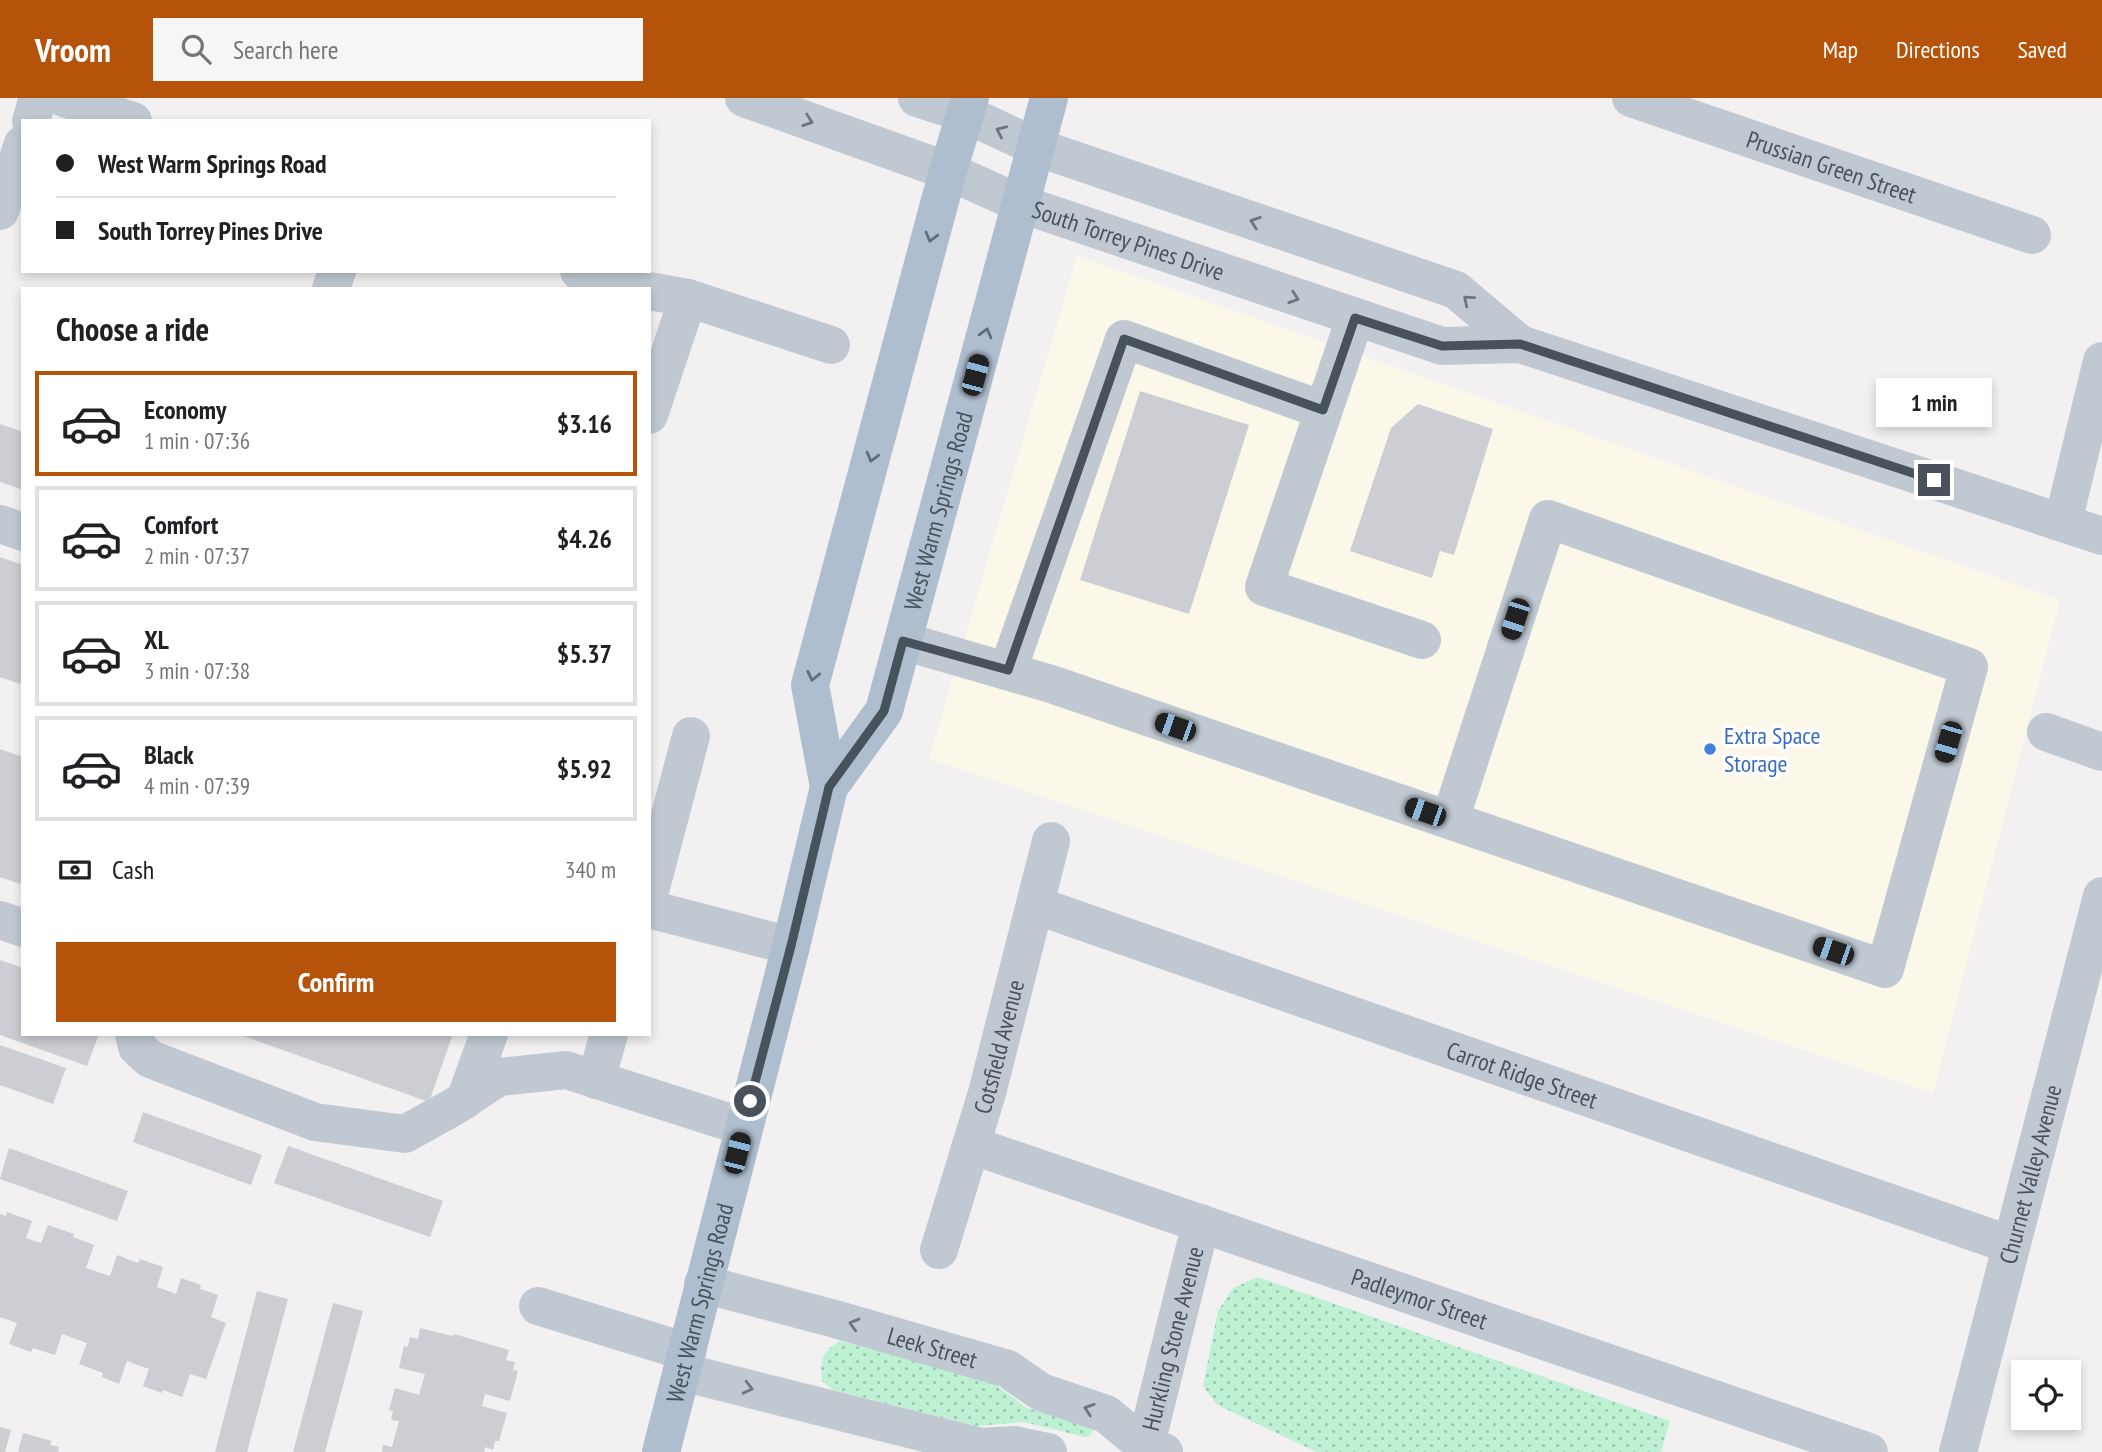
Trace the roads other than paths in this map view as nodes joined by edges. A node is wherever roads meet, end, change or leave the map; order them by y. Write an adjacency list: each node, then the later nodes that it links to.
1 (38, 98): 8 (street)
2 (64, 98): 9 (street)
3 (744, 98): 12 (street, South Torrey Pines Drive, one-way to 12)
4 (917, 98): 7 (street, South Torrey Pines Drive)
5 (1049, 98): 10 (main road, West Warm Springs Road)
6 (1631, 98): 15 (street, Prussian Green Street)
7 (968, 106): 10 (street, South Torrey Pines Drive, one-way to 7); 12 (main road, West Warm Springs Road)
8 (32, 119)
9 (127, 119)
10 (1036, 147): 13 (main road, West Warm Springs Road); 21 (street, South Torrey Pines Drive, one-way to 10)
11 (21, 150): 14 (street)
12 (948, 171): 13 (street, South Torrey Pines Drive); 36 (main road, West Warm Springs Road, one-way to 36)
13 (1021, 204): 20 (street, South Torrey Pines Drive, one-way to 20); 31 (main road, West Warm Springs Road, one-way to 13)
14 (0, 211)
15 (2032, 235)
16 (584, 273): 17 (street)
17 (623, 287)
18 (651, 291): 19 (street)
19 (688, 298): 22 (street); 24 (street)
20 (1355, 318): 21 (street, South Torrey Pines Drive); 25 (street)
21 (1520, 344): 26 (street, South Torrey Pines Drive)
22 (831, 345)
23 (2102, 361): 26 (street)
24 (651, 409)
25 (1323, 410): 30 (street); 32 (street)
26 (2063, 522): 29 (street, South Torrey Pines Drive)
27 (0, 524): 28 (street)
28 (21, 531)
29 (2102, 536)
30 (1422, 640)
31 (903, 641): 32 (street); 36 (main road, West Warm Springs Road)
32 (1008, 670): 37 (street)
33 (2046, 732): 35 (street)
34 (691, 736): 39 (street)
35 (2102, 752)
36 (829, 787): 45 (main road, West Warm Springs Road)
37 (1450, 820): 37 (street)
38 (1051, 841): 41 (street, Cotsfield Avenue)
39 (651, 887)
40 (2102, 896): 54 (street, Churnet Valley Avenue)
41 (1035, 905): 52 (street, Cotsfield Avenue); 54 (street, Carrot Ridge Street)
42 (651, 910): 45 (street)
43 (0, 920): 44 (street)
44 (21, 927)
45 (791, 946): 51 (main road, West Warm Springs Road)
46 (134, 1036): 50 (street)
47 (488, 1036): 50 (street)
48 (608, 1036): 49 (street)
49 (596, 1080): 50 (street); 51 (street)
50 (465, 1100)
51 (744, 1126): 56 (main road, West Warm Springs Road)
52 (971, 1145): 53 (street, Padleymor Street); 55 (street, Cotsfield Avenue)
53 (1201, 1223): 59 (street, Hurkling Stone Avenue); 62 (street, Padleymor Street)
54 (2011, 1245): 63 (street, Churnet Valley Avenue)
55 (939, 1250)
56 (703, 1284): 58 (main road, West Warm Springs Road); 59 (street, Leek Street, one-way to 56)
57 (538, 1306): 58 (street)
58 (684, 1362): 60 (main road, West Warm Springs Road); 61 (street, one-way to 61)
59 (1143, 1451)
60 (661, 1452)
61 (1048, 1452)
62 (1869, 1452)
63 (1958, 1452)

